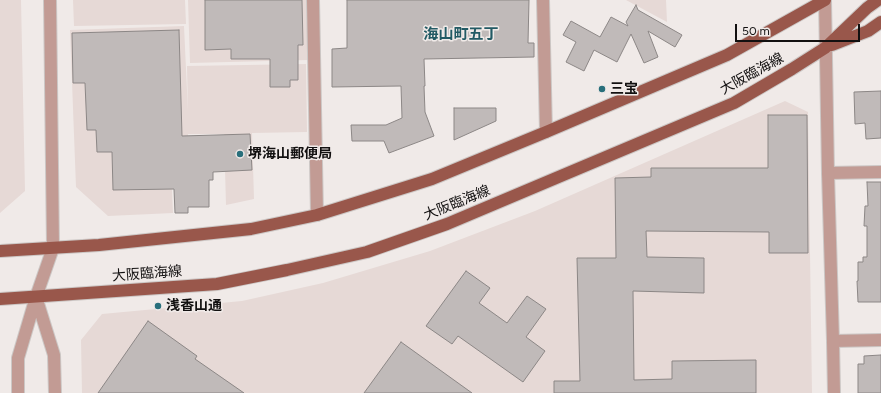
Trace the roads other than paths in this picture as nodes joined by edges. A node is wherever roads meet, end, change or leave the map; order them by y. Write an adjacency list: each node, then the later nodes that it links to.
1 (50, 0): 12 (street)
2 (313, 0): 11 (street)
3 (543, 0): 8 (street)
4 (825, 0): 7 (street); 8 (main road, 大阪臨海線)
5 (878, 0): 7 (main road, 大阪臨海線)
6 (881, 22): 7 (main road)
7 (825, 48): 10 (street); 14 (main road, 大阪臨海線)
8 (546, 132): 11 (main road, 大阪臨海線)
9 (881, 172): 10 (street)
10 (828, 173): 17 (street)
11 (317, 215): 12 (main road, 大阪臨海線)
12 (54, 248): 13 (main road, 大阪臨海線); 14 (street)
13 (0, 251)
14 (36, 297): 15 (main road, 大阪臨海線); 18 (street); 19 (street)
15 (0, 299)
16 (881, 340): 17 (street)
17 (833, 341): 20 (street)
18 (18, 393)
19 (55, 393)
20 (834, 393)

